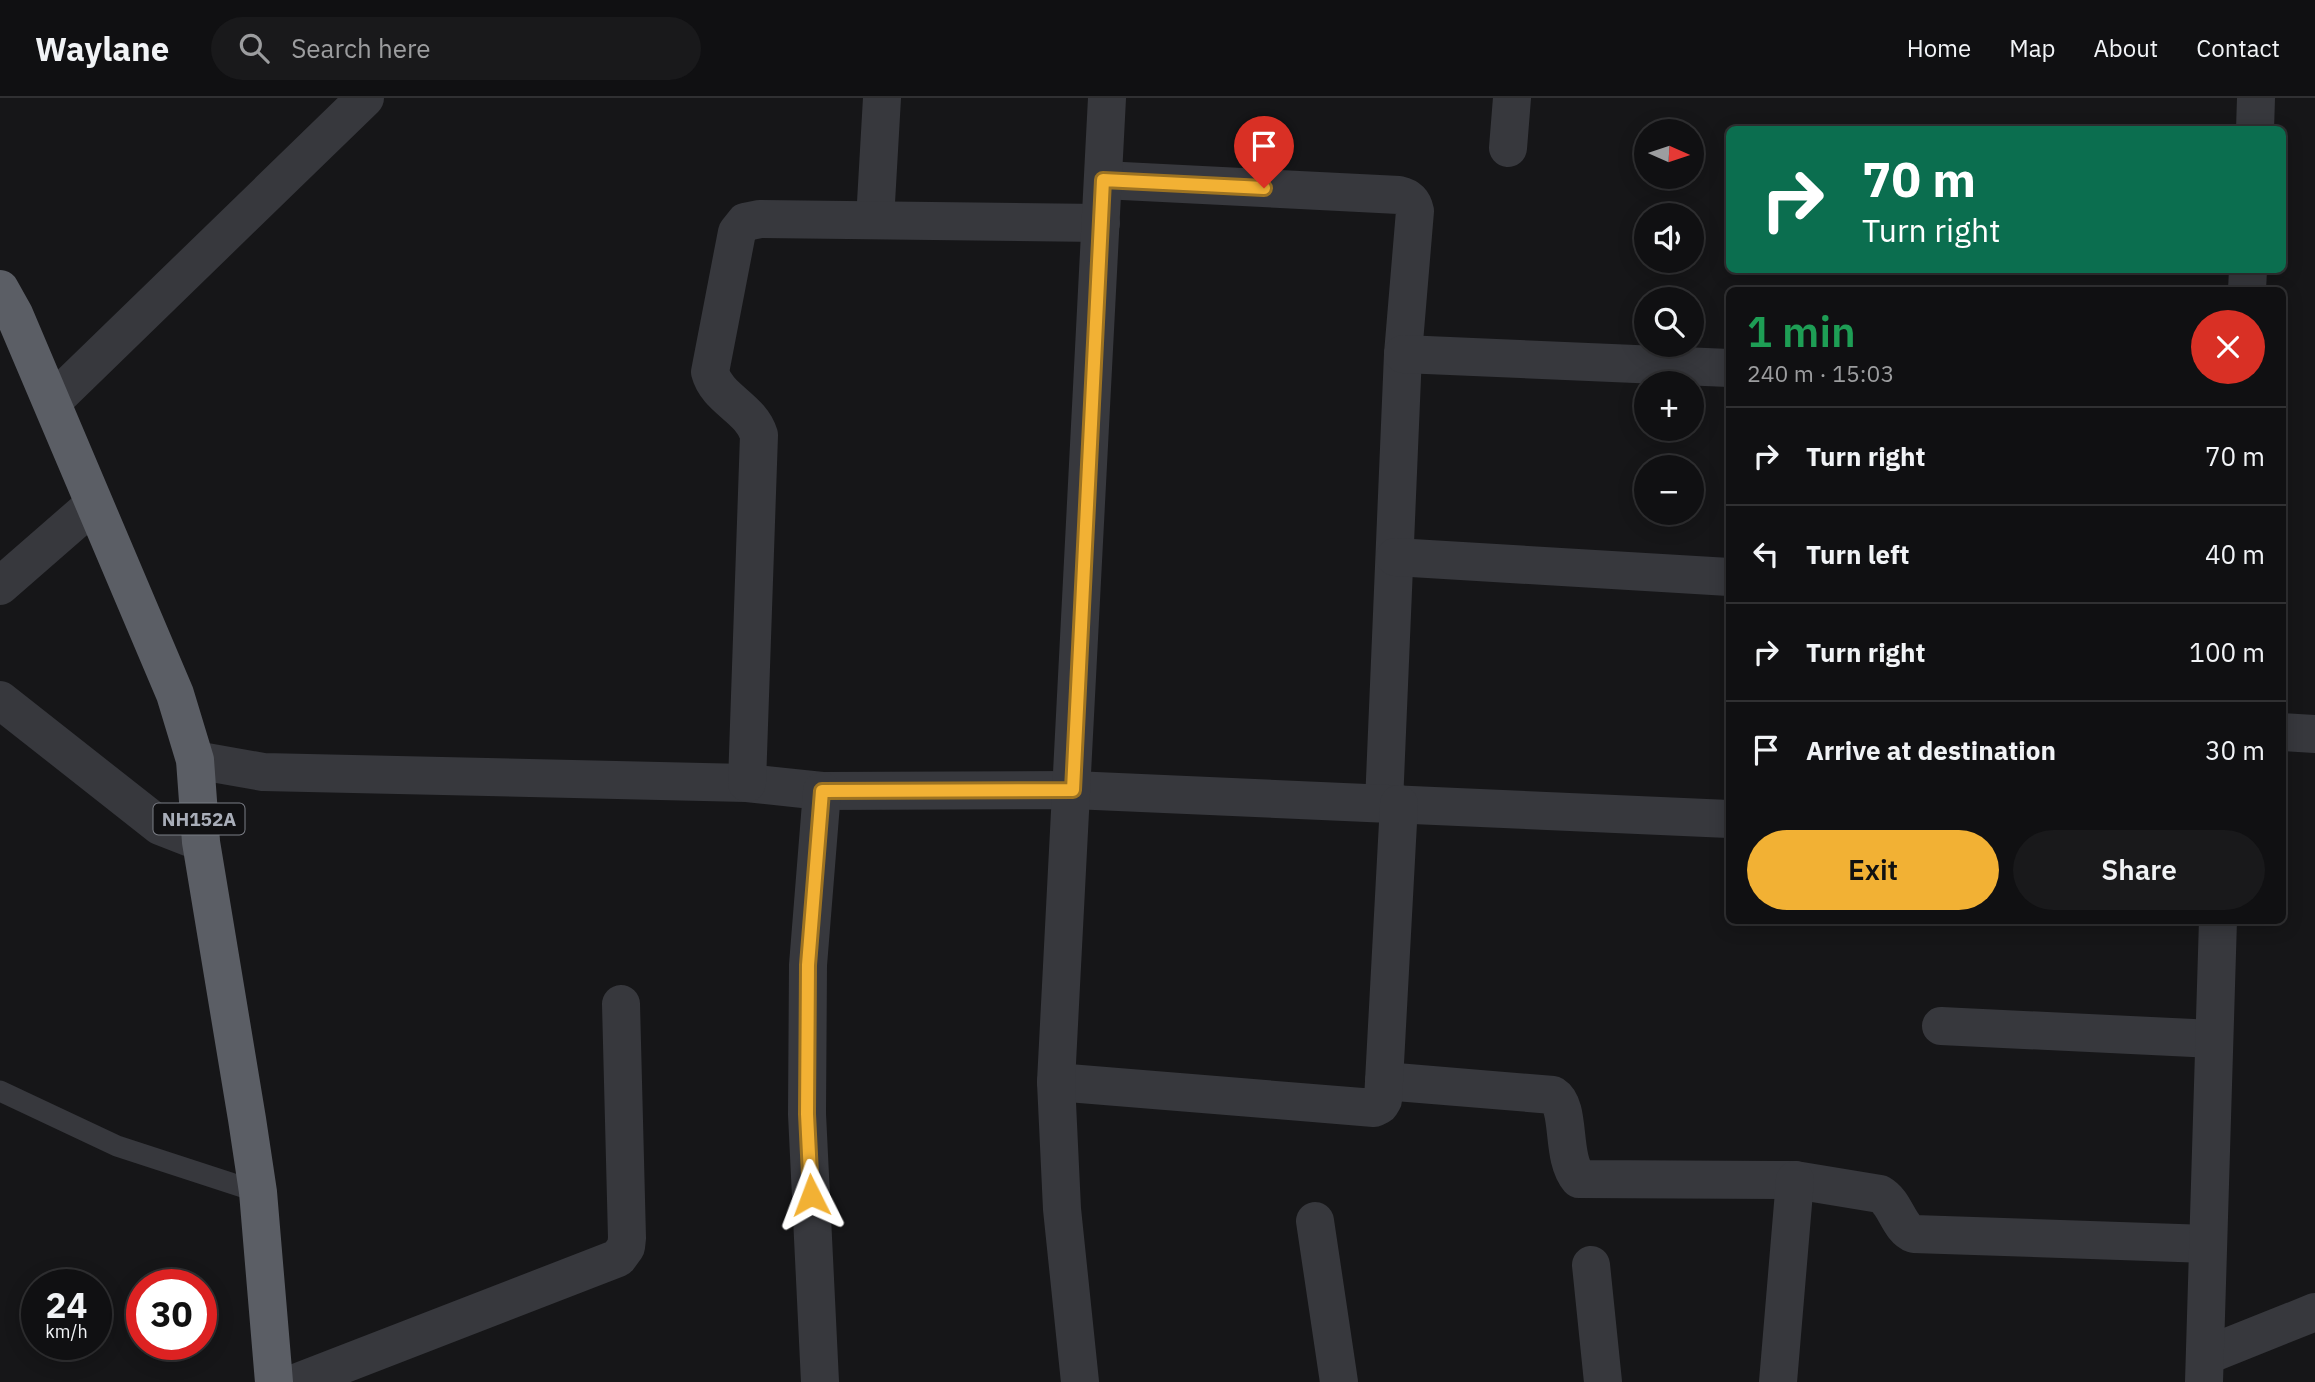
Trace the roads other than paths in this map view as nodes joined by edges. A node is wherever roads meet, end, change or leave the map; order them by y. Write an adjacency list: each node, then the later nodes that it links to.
1 (365, 98): 14 (street)
2 (882, 98): 9 (street)
3 (1107, 98): 8 (street)
4 (1512, 98): 7 (street)
5 (2256, 98): 6 (street)
6 (2255, 126)
7 (1508, 148)
8 (1103, 180): 10 (street); 12 (street)
9 (876, 220): 10 (street); 23 (street)
10 (1101, 223): 24 (street)
11 (0, 289): 14 (highway, NH152A)
12 (1403, 354): 13 (street); 16 (street)
13 (1726, 368)
14 (52, 402): 15 (highway, NH152A)
15 (94, 504): 18 (street); 22 (highway, NH152A)
16 (1395, 557): 17 (street); 26 (street)
17 (1726, 577)
18 (0, 586)
19 (0, 700): 28 (street)
20 (2286, 732): 21 (street)
21 (2315, 734)
22 (195, 760): 23 (street); 28 (highway, NH152A)
23 (747, 783): 25 (street)
24 (1073, 790): 25 (street); 26 (street); 34 (street)
25 (822, 791): 45 (street)
26 (1392, 804): 27 (street); 33 (street)
27 (1726, 819)
28 (201, 842): 37 (highway, NH152A)
29 (2218, 924): 32 (street)
30 (621, 1004): 44 (street)
31 (1941, 1026): 32 (street)
32 (2214, 1039): 39 (street)
33 (1384, 1081): 34 (street); 36 (street)
34 (1056, 1082): 46 (street)
35 (0, 1091): 37 (lane)
36 (1795, 1180): 39 (street); 49 (street)
37 (258, 1192): 43 (highway, NH152A)
38 (1315, 1221): 47 (street)
39 (2208, 1244): 42 (street)
40 (1591, 1265): 48 (street)
41 (2315, 1312): 42 (street)
42 (2204, 1369)
43 (274, 1382)
44 (298, 1382)
45 (820, 1382)
46 (1080, 1382)
47 (1339, 1382)
48 (1604, 1382)
49 (1778, 1382)

